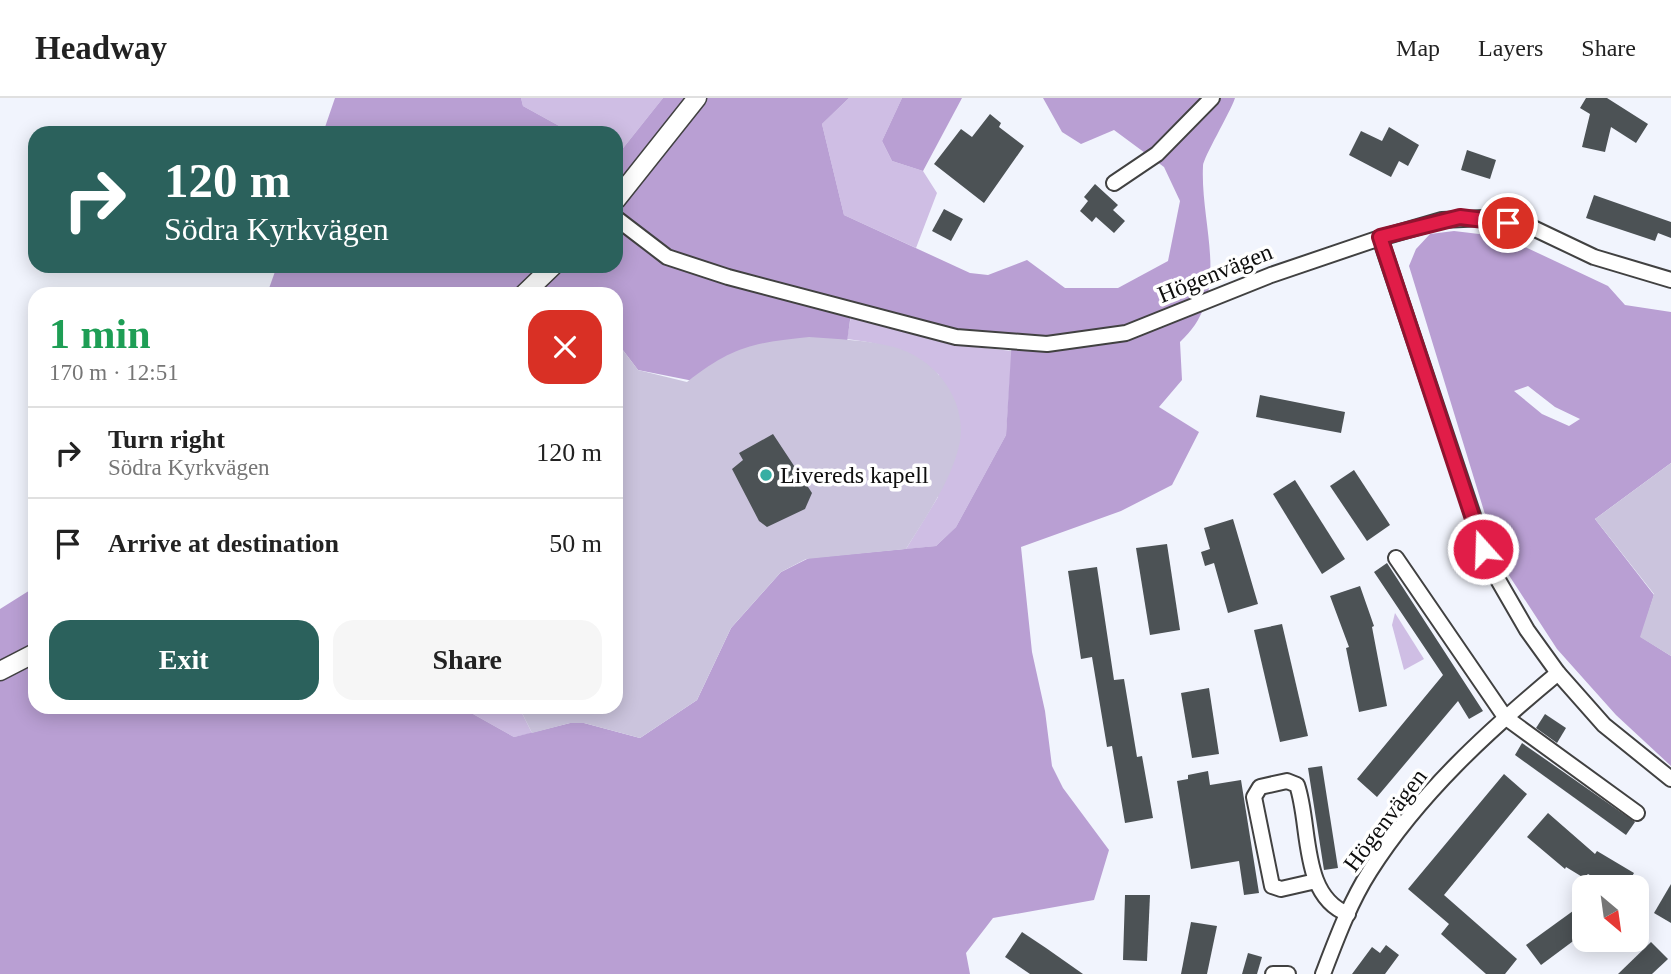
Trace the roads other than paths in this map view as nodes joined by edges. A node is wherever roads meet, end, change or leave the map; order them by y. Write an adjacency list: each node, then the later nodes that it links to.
1 (697, 98): 4 (street)
2 (1212, 98): 3 (street)
3 (1114, 183)
4 (623, 191)
5 (623, 223): 6 (street, Högenvägen)
6 (1380, 237): 8 (street, Högenvägen); 13 (street)
7 (546, 273): 9 (street)
8 (1671, 280)
9 (531, 287)
10 (1396, 558): 14 (street)
11 (28, 657): 12 (street)
12 (0, 671)
13 (1558, 673): 14 (street, Högenvägen); 15 (street)
14 (1505, 717): 16 (street); 18 (street, Högenvägen)
15 (1671, 779)
16 (1637, 813)
17 (1316, 881): 17 (street, Högenvägen); 18 (street, Högenvägen)
18 (1348, 914): 21 (street, Högenvägen)
19 (1273, 974): 20 (street)
20 (1288, 974)
21 (1323, 974)

